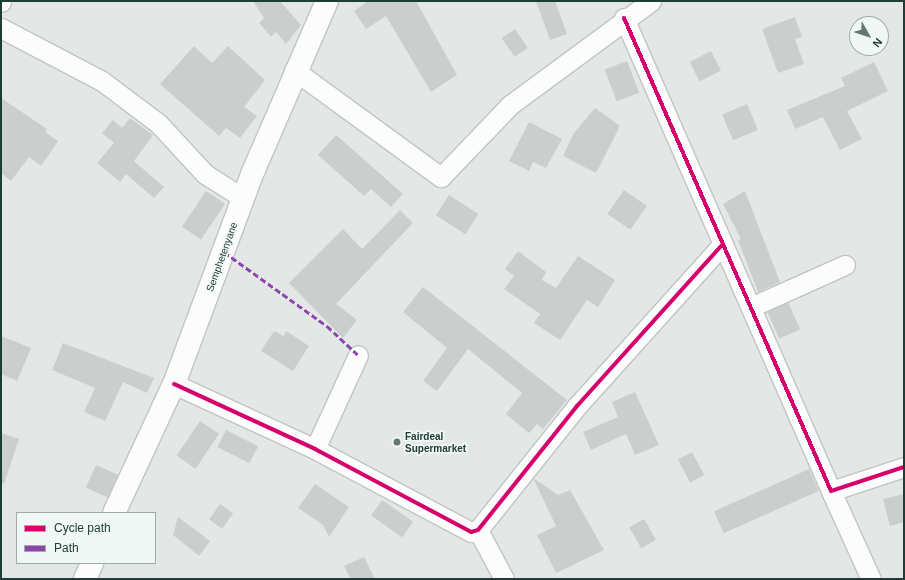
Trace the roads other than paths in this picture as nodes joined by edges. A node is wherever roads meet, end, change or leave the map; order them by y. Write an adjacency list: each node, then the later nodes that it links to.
1 (327, 1): 5 (main road, Semphetenyane)
2 (651, 1): 3 (street)
3 (624, 18): 5 (street); 7 (street)
4 (1, 28): 6 (street)
5 (294, 70): 6 (main road, Semphetenyane)
6 (244, 198): 11 (main road, Semphetenyane)
7 (723, 244): 9 (street); 16 (street)
8 (846, 265): 9 (street)
9 (751, 307): 14 (street)
10 (358, 355): 12 (street)
11 (174, 384): 12 (street); 15 (main road, Semphetenyane)
12 (315, 449): 16 (street)
13 (904, 467): 14 (street)
14 (831, 491): 20 (street)
15 (114, 512)
16 (478, 530): 19 (street)
17 (92, 564): 18 (main road)
18 (85, 579)
19 (504, 579)
20 (870, 579)

